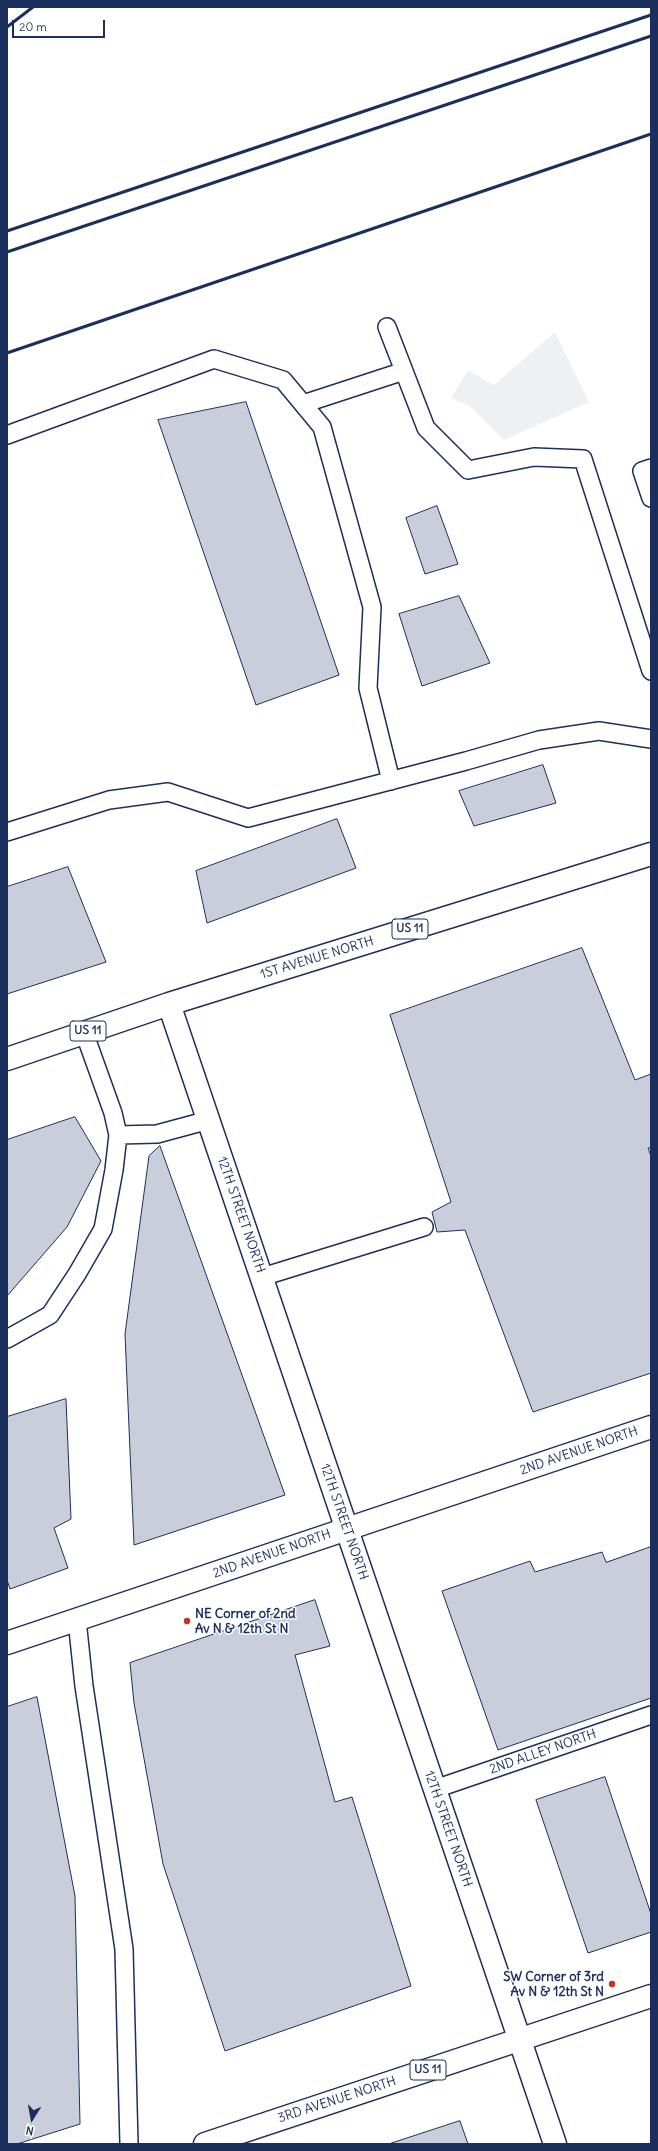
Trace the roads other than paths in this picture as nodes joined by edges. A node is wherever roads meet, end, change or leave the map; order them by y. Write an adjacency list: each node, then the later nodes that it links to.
1 (387, 327): 2 (lane)
2 (404, 371): 3 (lane); 7 (lane)
3 (303, 404): 4 (lane); 9 (lane)
4 (7, 434)
5 (651, 468): 6 (lane)
6 (651, 498)
7 (651, 671)
8 (651, 739): 9 (lane)
9 (391, 781): 10 (lane)
10 (7, 832)
11 (651, 854): 12 (main road, 1ST AVENUE NORTH / US 11)
12 (169, 1004): 13 (main road, 1ST AVENUE NORTH / US 11); 15 (main road, 12TH STREET NORTH)
13 (84, 1032): 14 (main road, 1ST AVENUE NORTH / US 11); 16 (lane)
14 (7, 1059)
15 (209, 1120): 16 (lane); 18 (main road, 12TH STREET NORTH)
16 (118, 1135): 19 (lane)
17 (424, 1227): 18 (lane)
18 (262, 1277): 21 (main road, 12TH STREET NORTH)
19 (7, 1339)
20 (651, 1427): 21 (main road, 2ND AVENUE NORTH)
21 (347, 1529): 22 (main road, 2ND AVENUE NORTH); 25 (main road, 12TH STREET NORTH)
22 (77, 1620): 23 (main road, 2ND AVENUE NORTH); 28 (lane)
23 (7, 1643)
24 (651, 1714): 25 (lane, 2ND ALLEY NORTH)
25 (435, 1789): 27 (main road, 12TH STREET NORTH)
26 (651, 1996): 27 (main road, 3RD AVENUE NORTH / US 11)
27 (520, 2040): 29 (main road, 3RD AVENUE NORTH / US 11); 30 (main road, 12TH STREET NORTH)
28 (129, 2144)
29 (205, 2144)
30 (555, 2144)

